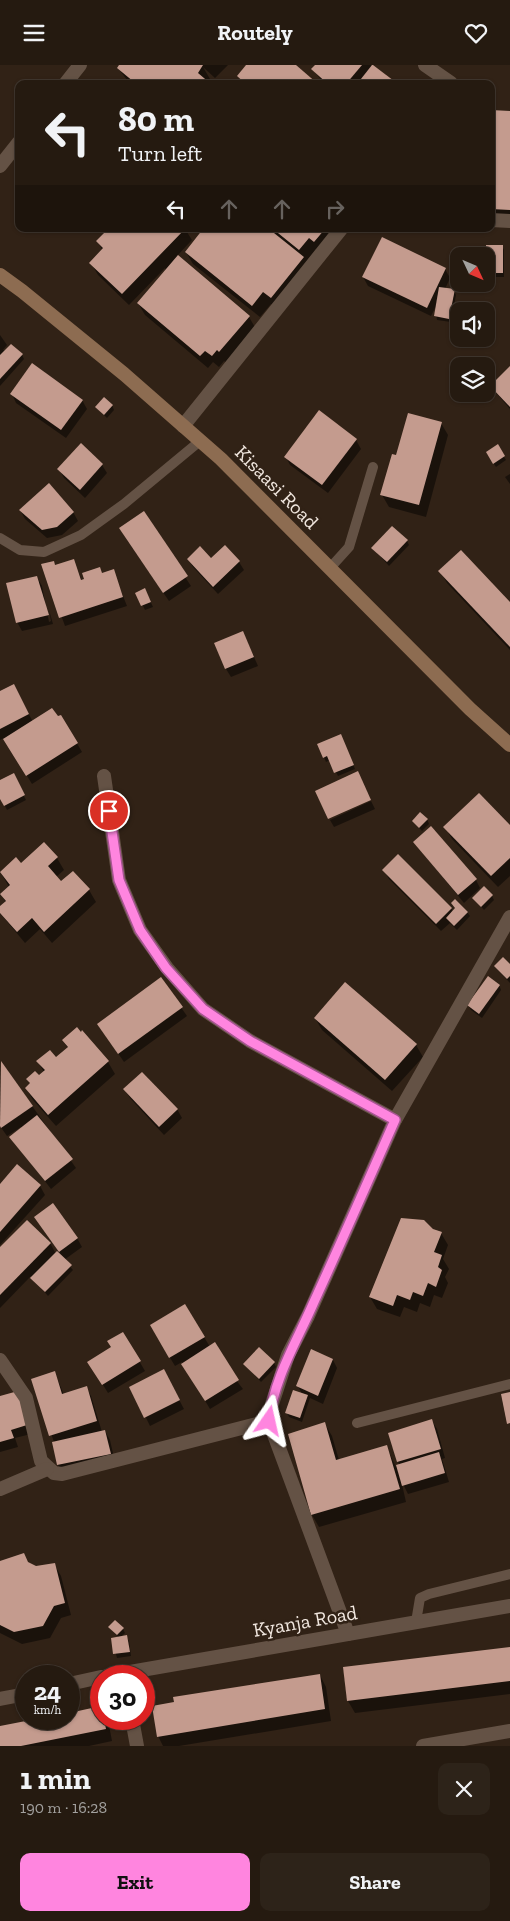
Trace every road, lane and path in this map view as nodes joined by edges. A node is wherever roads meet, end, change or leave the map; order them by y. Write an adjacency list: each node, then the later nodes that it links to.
1 (80, 65): 4 (street)
2 (425, 65): 5 (street)
3 (444, 65): 6 (street)
4 (68, 80)
5 (447, 80)
6 (450, 80)
7 (15, 147): 8 (street)
8 (0, 166)
9 (495, 220): 10 (street)
10 (510, 221)
11 (339, 232): 13 (street)
12 (0, 275): 13 (main road, Kisaasi Road)
13 (183, 425): 14 (main road, Kisaasi Road)
14 (200, 441): 16 (lane); 17 (main road, Kisaasi Road)
15 (373, 467): 17 (lane)
16 (0, 537)
17 (330, 568): 18 (main road, Kisaasi Road)
18 (510, 745)
19 (104, 776): 21 (street)
20 (510, 917): 21 (street)
21 (395, 1120): 24 (street)
22 (0, 1360): 26 (street)
23 (510, 1384): 25 (lane)
24 (269, 1421): 26 (street); 31 (street)
25 (357, 1423)
26 (47, 1469): 27 (street)
27 (0, 1489)
28 (510, 1574): 30 (lane)
29 (510, 1606): 30 (street, Kyanja Road)
30 (416, 1622): 31 (street, Kyanja Road)
31 (348, 1634): 32 (street, Kyanja Road)
32 (155, 1669)
33 (15, 1696): 34 (street)
34 (0, 1699)
35 (134, 1730): 37 (street)
36 (510, 1731): 38 (street)
37 (137, 1746)
38 (423, 1746)

